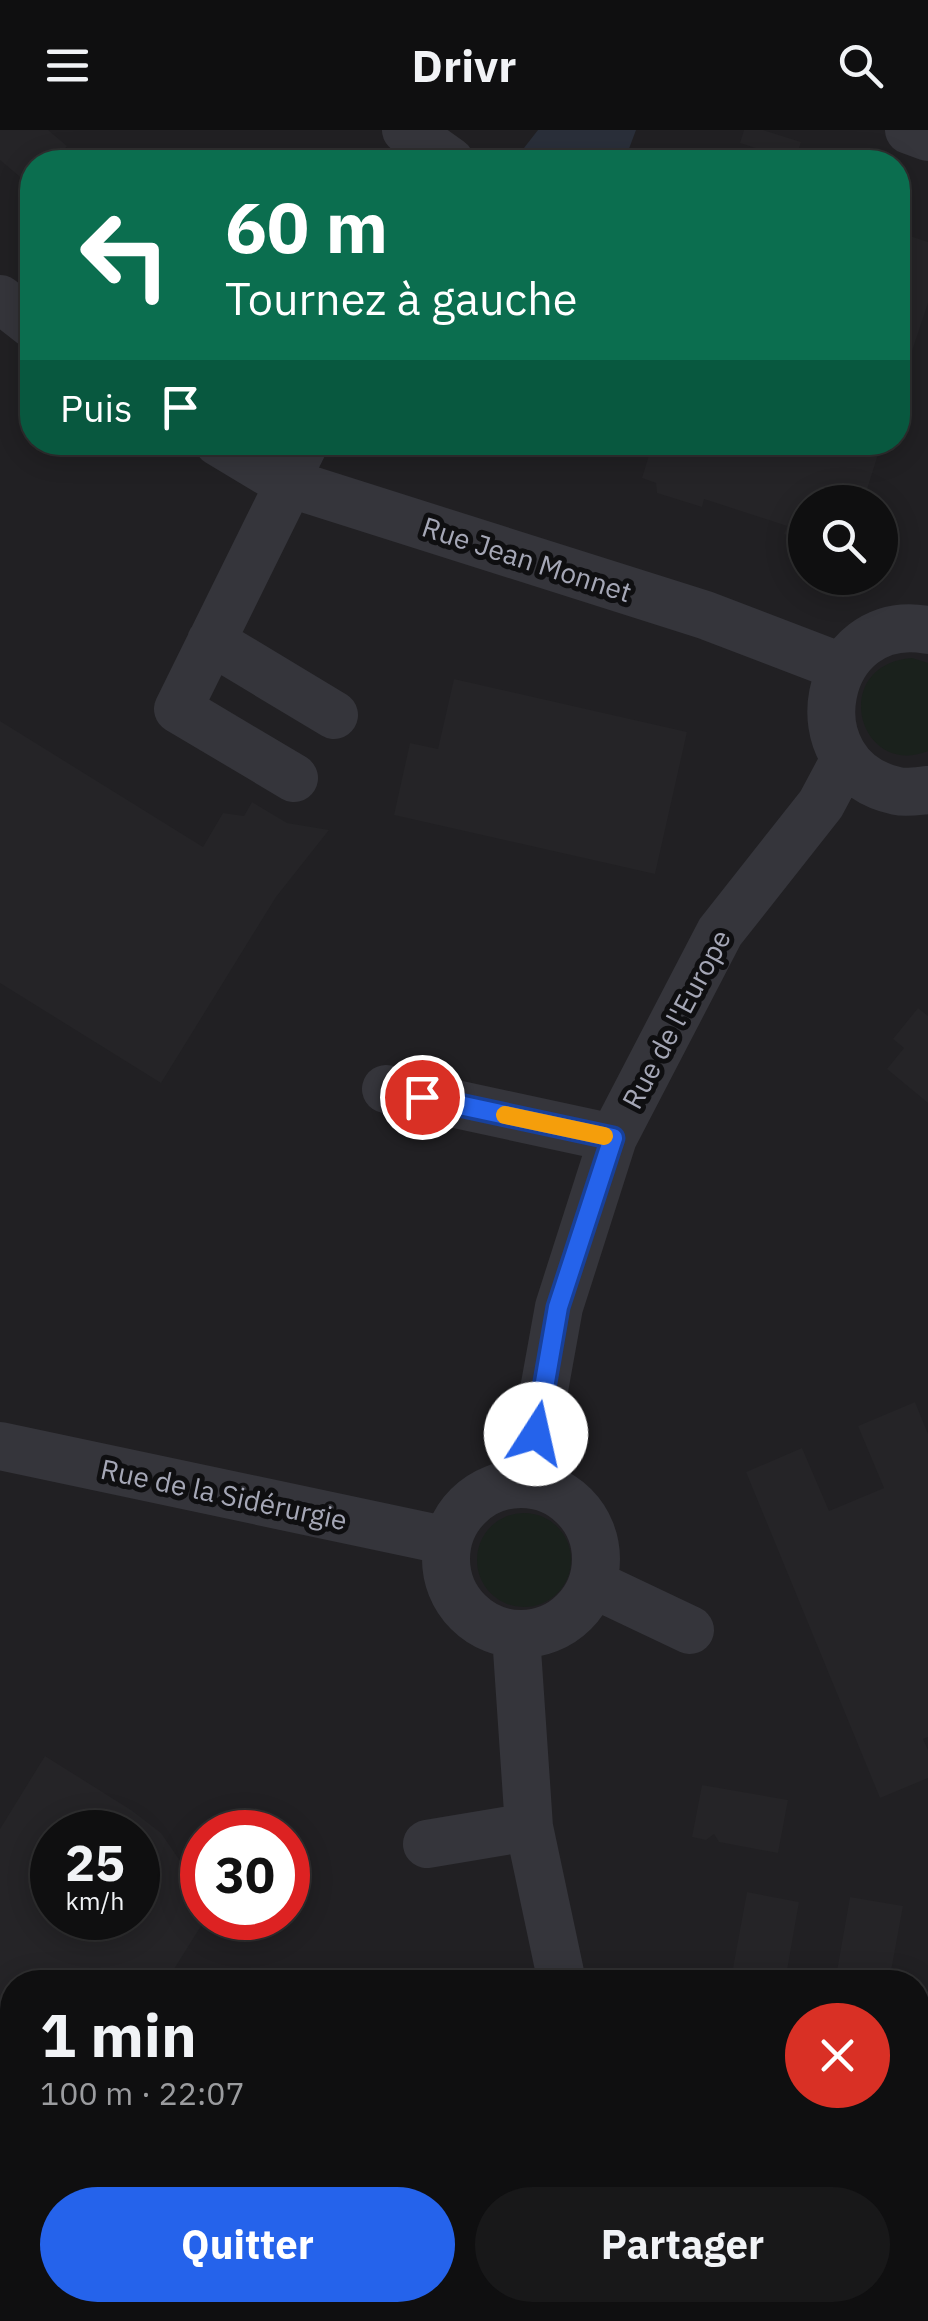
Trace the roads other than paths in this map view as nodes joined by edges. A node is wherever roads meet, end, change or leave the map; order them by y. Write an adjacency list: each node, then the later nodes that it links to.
1 (406, 130): 4 (street)
2 (909, 130): 3 (street)
3 (928, 136)
4 (434, 150)
5 (0, 299): 6 (street)
6 (20, 315)
7 (254, 455): 8 (street, Rue Jean Monnet)
8 (293, 469): 10 (street); 11 (street, Rue Jean Monnet)
9 (928, 630): 11 (street)
10 (212, 641): 12 (street); 14 (street)
11 (842, 668): 13 (street)
12 (334, 715)
13 (845, 759): 15 (street); 17 (street, Rue de l'Europe)
14 (294, 778)
15 (928, 790)
16 (386, 1089): 17 (street)
17 (613, 1138): 19 (street, Rue de l'Europe)
18 (0, 1446): 20 (street, Rue de la Sidérurgie)
19 (527, 1484): 20 (street); 21 (street)
20 (448, 1541): 23 (street)
21 (592, 1584): 22 (street); 23 (street)
22 (690, 1630)
23 (516, 1635): 24 (street)
24 (529, 1827): 25 (street); 26 (street)
25 (427, 1844)
26 (559, 1970)

